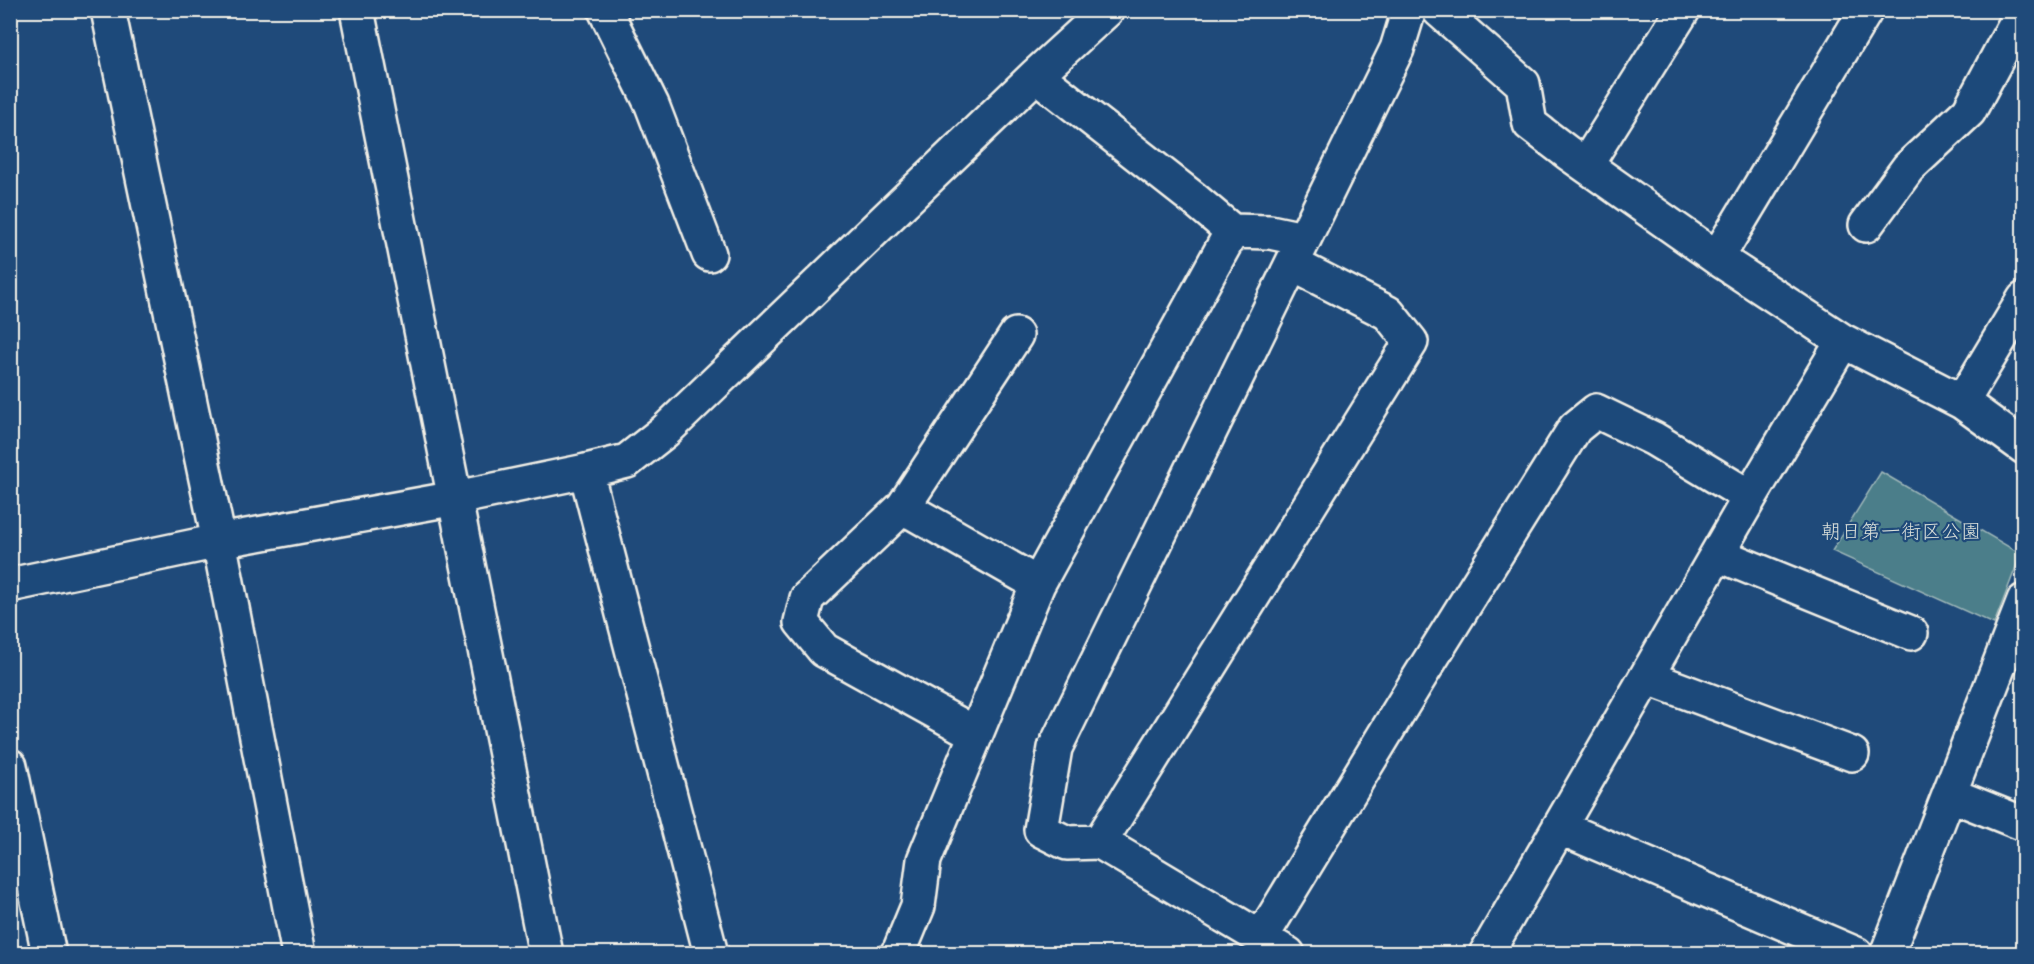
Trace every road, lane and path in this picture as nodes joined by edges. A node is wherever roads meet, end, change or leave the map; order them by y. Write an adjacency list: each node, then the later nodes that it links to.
1 (108, 10): 26 (street)
2 (357, 10): 24 (street)
3 (604, 10): 15 (street)
4 (1107, 10): 10 (street)
5 (1409, 10): 14 (street)
6 (1439, 10): 11 (street)
7 (1683, 10): 11 (street)
8 (1866, 10): 16 (street)
9 (2023, 10): 12 (street)
10 (1036, 75): 13 (street); 22 (street)
11 (1586, 165): 16 (street)
12 (1866, 225)
13 (1232, 231): 14 (street); 28 (street)
14 (1298, 252): 39 (street); 39 (street)
15 (709, 254)
16 (1717, 258): 19 (street)
17 (2024, 299): 20 (street)
18 (1016, 335): 25 (street)
19 (1843, 341): 20 (street); 23 (street)
20 (1962, 402): 21 (street)
21 (2024, 447)
22 (586, 471): 24 (street); 44 (street)
23 (1749, 497): 27 (street); 40 (street)
24 (456, 498): 26 (street); 43 (street)
25 (903, 507): 28 (street); 33 (street)
26 (219, 541): 29 (street); 42 (street)
27 (1717, 554): 31 (street); 32 (street)
28 (1038, 584): 33 (street)
29 (10, 585)
30 (2024, 601): 36 (street)
31 (1911, 633)
32 (1646, 677): 34 (street); 38 (street)
33 (976, 734): 45 (street)
34 (1852, 754)
35 (10, 766): 41 (street)
36 (1949, 794): 37 (street); 48 (street)
37 (2024, 824)
38 (1559, 827): 46 (street); 47 (street)
39 (1100, 842): 40 (street)
40 (1275, 946)
41 (49, 954)
42 (299, 954)
43 (546, 954)
44 (711, 954)
45 (897, 954)
46 (1486, 954)
47 (1856, 954)
48 (1887, 954)

